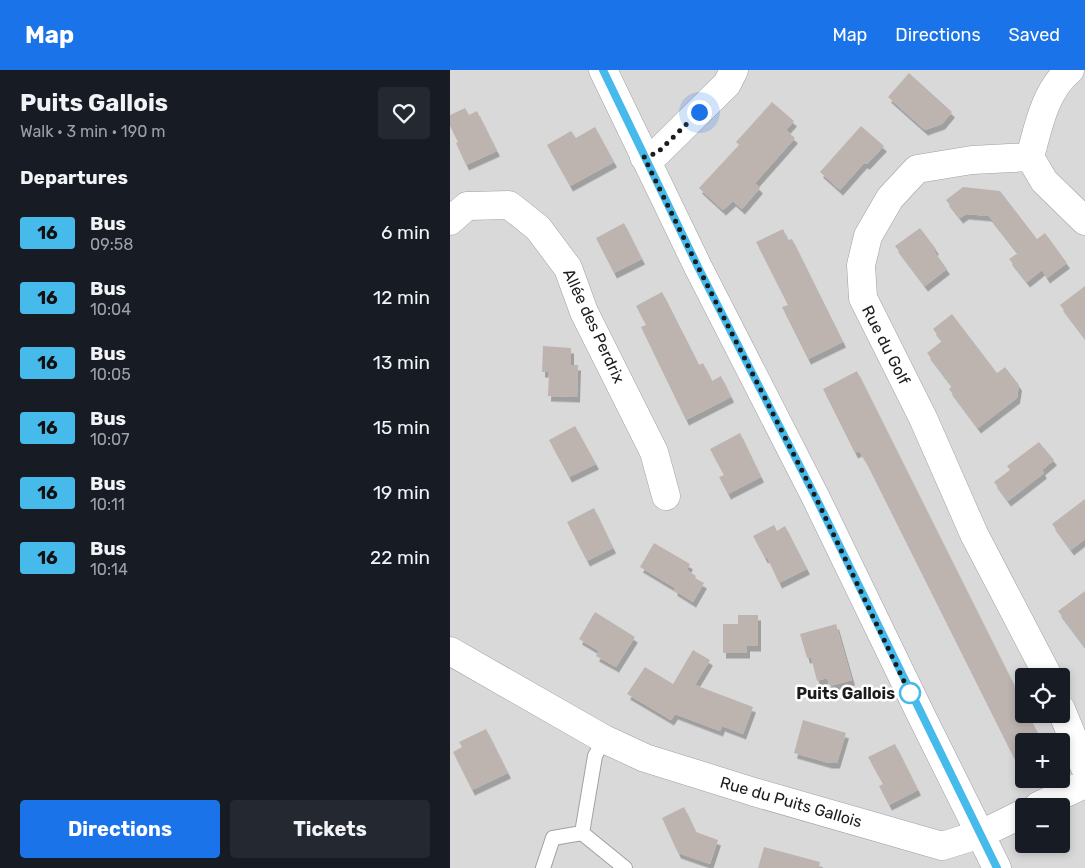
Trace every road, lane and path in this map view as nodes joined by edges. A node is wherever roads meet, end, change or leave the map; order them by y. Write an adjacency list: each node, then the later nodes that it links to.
1 (602, 70): 4 (street)
2 (734, 70): 4 (street)
3 (1070, 70): 5 (street)
4 (644, 157): 18 (street)
5 (1030, 157): 7 (street); 10 (street, Rue du Golf)
6 (450, 221): 8 (street, Allée des Perdrix)
7 (1085, 221)
8 (666, 496)
9 (450, 651): 12 (street, Rue du Puits Gallois)
10 (1044, 668)
11 (1067, 723): 13 (street)
12 (604, 738): 17 (lane); 18 (street, Rue du Puits Gallois)
13 (1085, 768)
14 (1085, 784): 15 (street)
15 (1055, 798)
16 (1015, 817): 18 (street)
17 (582, 833): 19 (lane); 20 (lane)
18 (981, 834): 21 (street)
19 (543, 868)
20 (625, 868)
21 (997, 868)

